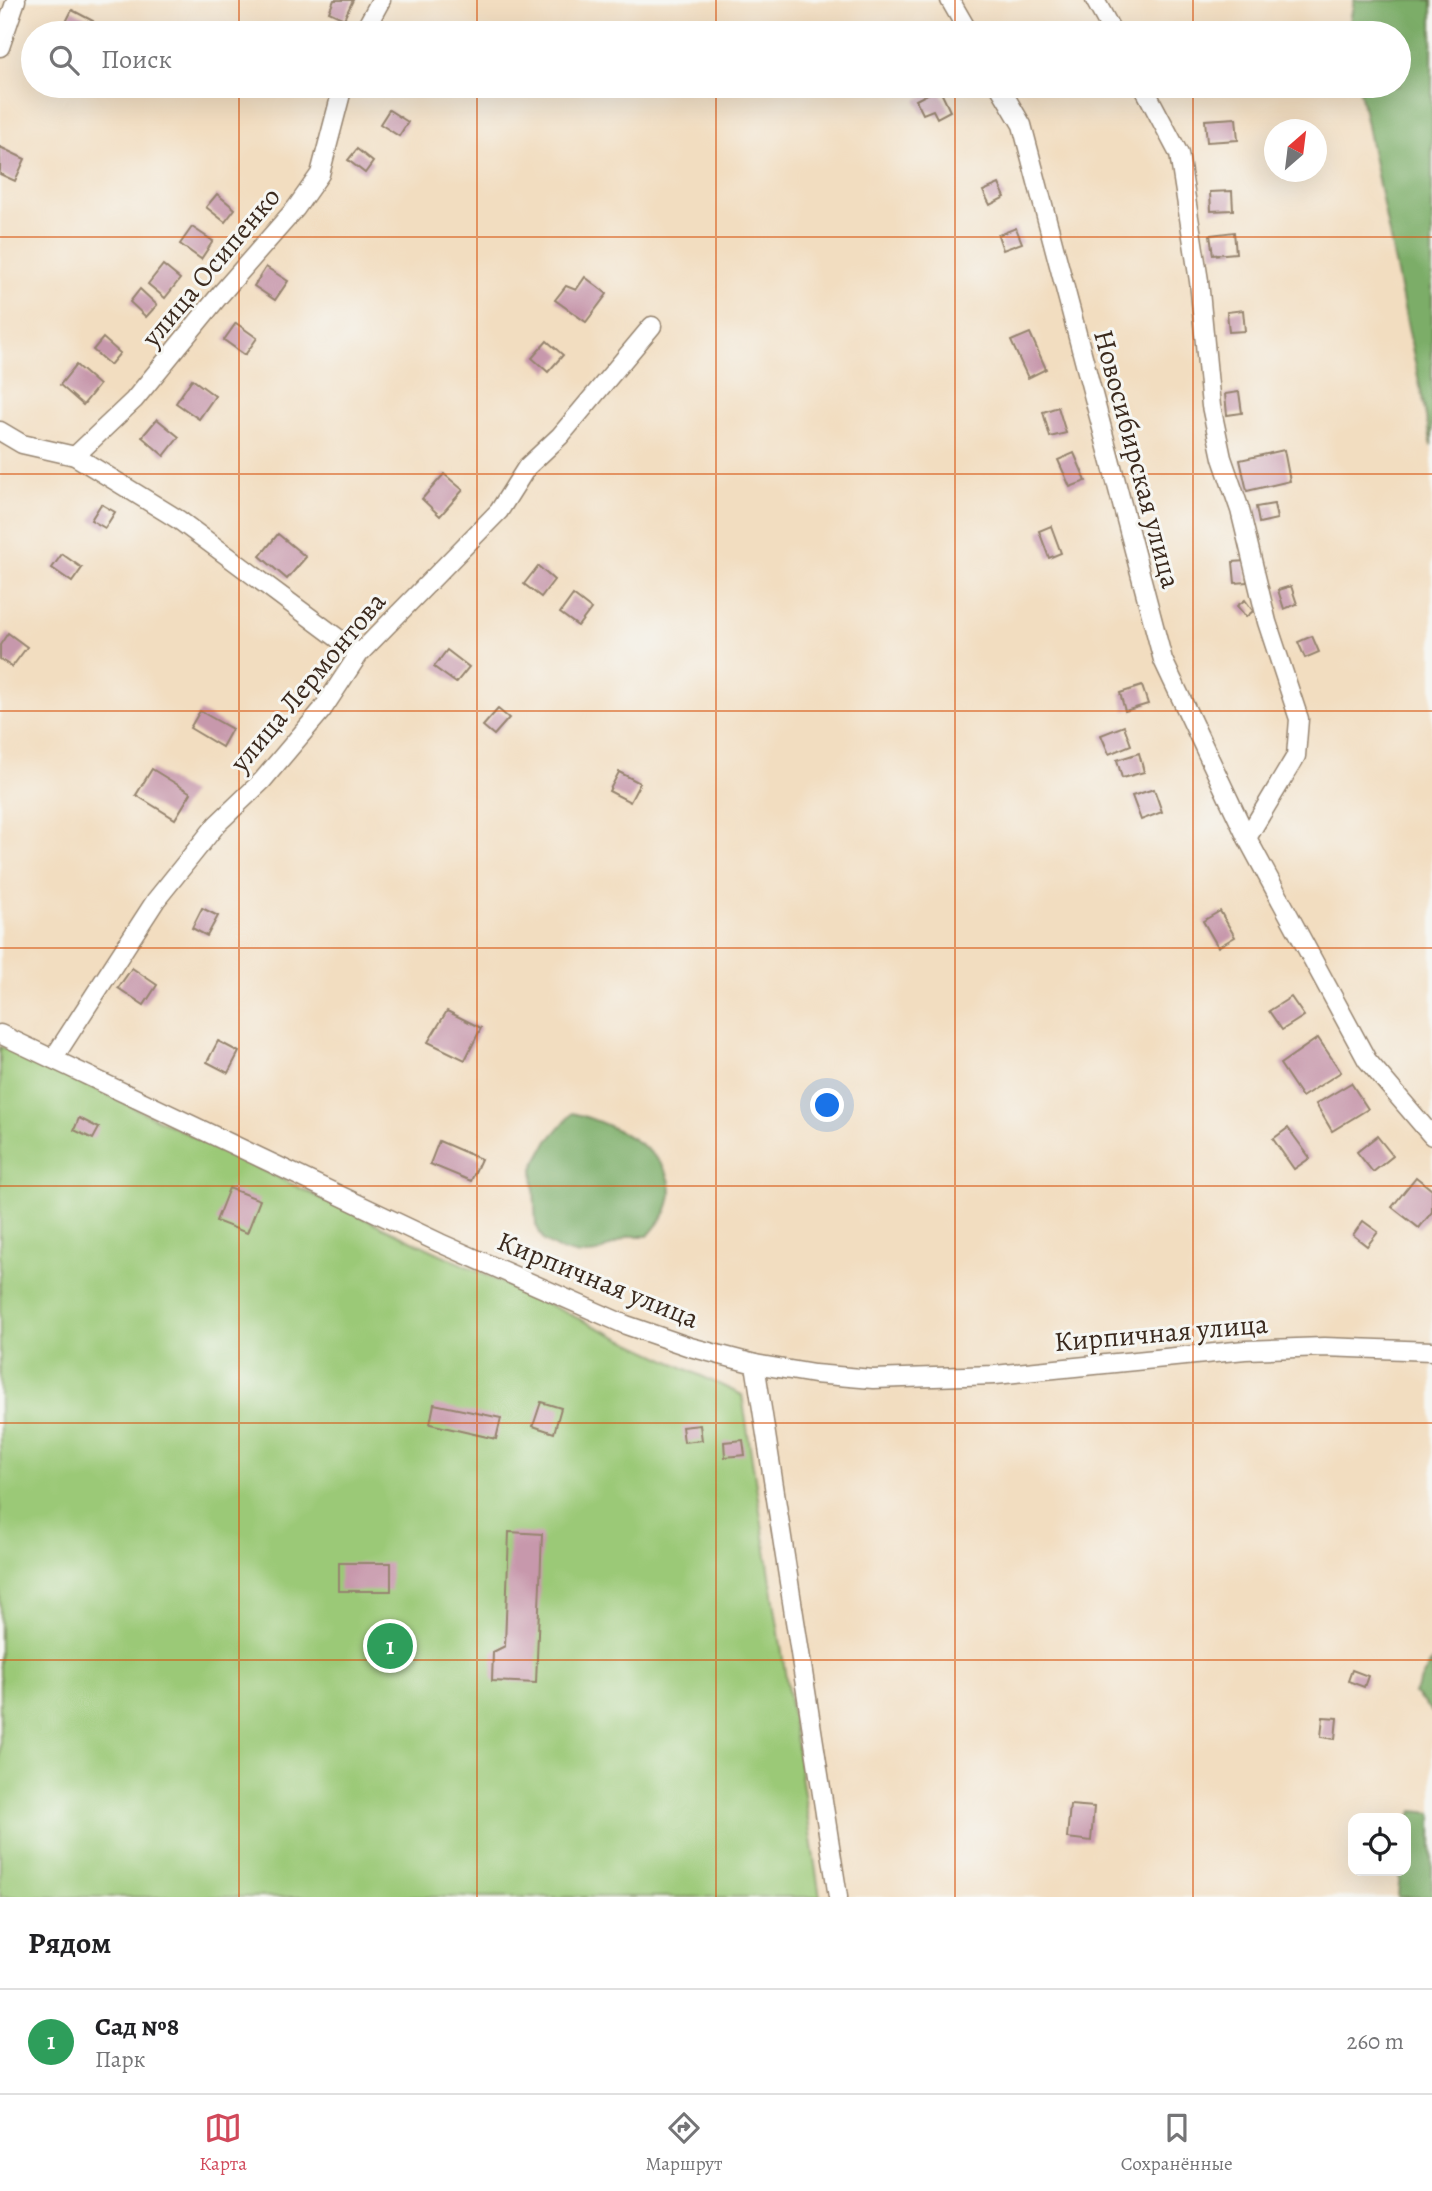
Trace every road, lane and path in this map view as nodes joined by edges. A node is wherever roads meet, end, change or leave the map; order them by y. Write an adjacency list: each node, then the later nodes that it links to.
1 (16, 0): 8 (street)
2 (381, 0): 5 (street)
3 (950, 0): 6 (street)
4 (1095, 0): 7 (street)
5 (370, 21)
6 (962, 21)
7 (1106, 21)
8 (0, 47)
9 (340, 98): 14 (street, улица Осипенко)
10 (1006, 98): 16 (street, Новосибирская улица)
11 (1149, 98): 16 (street)
12 (652, 326): 15 (street, улица Лермонтова)
13 (0, 431): 14 (street)
14 (75, 456): 15 (street)
15 (359, 653): 18 (street, улица Лермонтова)
16 (1247, 838): 19 (street, Новосибирская улица)
17 (0, 1034): 18 (street, Кирпичная улица)
18 (53, 1059): 21 (street, Кирпичная улица)
19 (1432, 1136)
20 (1432, 1351): 21 (street, Кирпичная улица)
21 (755, 1364): 22 (street)
22 (838, 1897)

